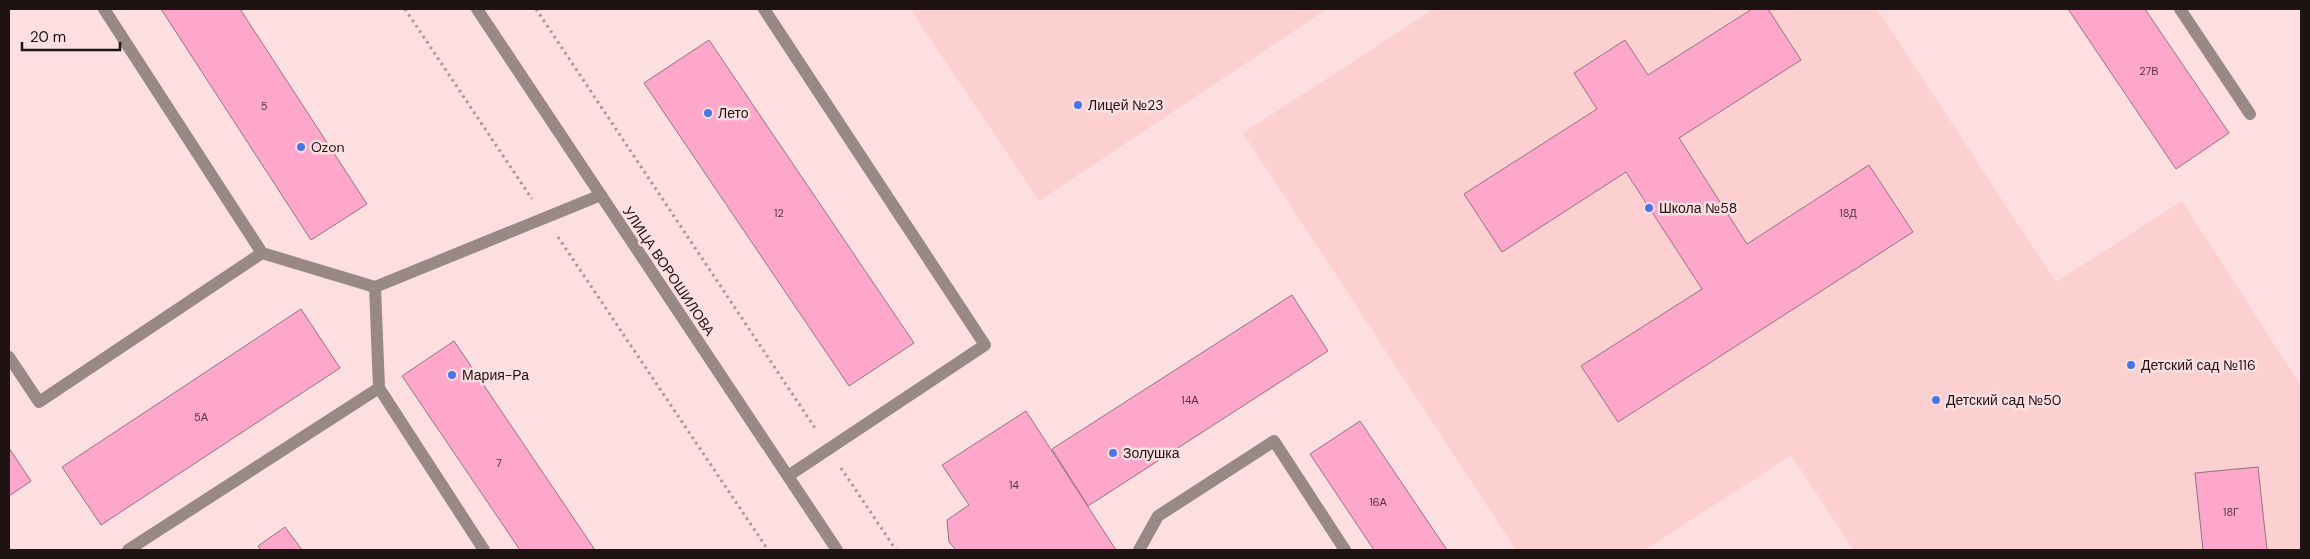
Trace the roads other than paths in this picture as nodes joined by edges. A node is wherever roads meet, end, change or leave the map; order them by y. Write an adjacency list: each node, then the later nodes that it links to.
1 (104, 9): 7 (street)
2 (477, 9): 6 (street, УЛИЦА ВОРОШИЛОВА)
3 (764, 9): 11 (street)
4 (2180, 9): 5 (street)
5 (2250, 114)
6 (601, 195): 8 (street); 11 (street, УЛИЦА ВОРОШИЛОВА)
7 (262, 253): 8 (street); 9 (street)
8 (375, 287): 10 (street)
9 (9, 357)
10 (379, 388): 12 (street); 13 (street)
11 (788, 476): 14 (street, УЛИЦА ВОРОШИЛОВА)
12 (128, 550)
13 (484, 550)
14 (837, 550)
15 (1139, 550): 16 (street)
16 (1345, 550)

